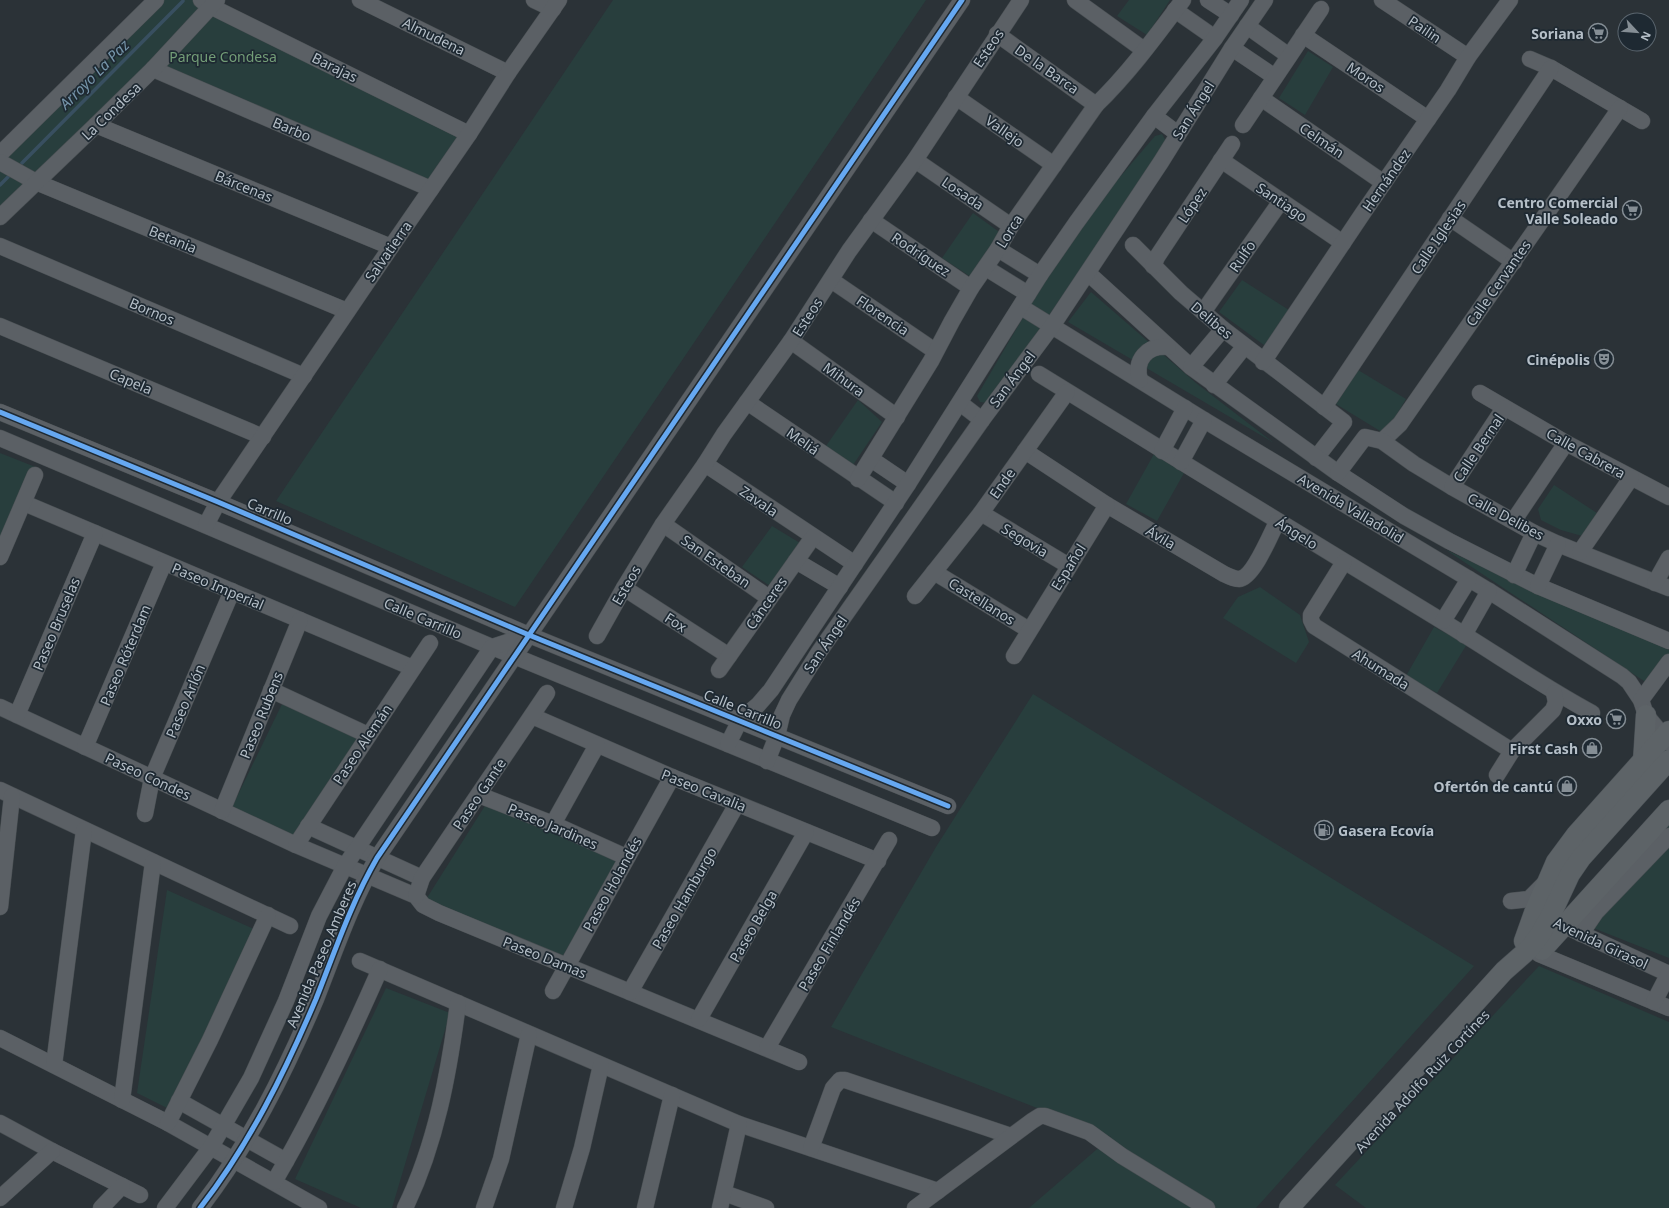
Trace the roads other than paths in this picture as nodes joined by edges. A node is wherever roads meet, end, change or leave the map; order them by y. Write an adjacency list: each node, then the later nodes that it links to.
1 (156, 0): 42 (street)
2 (360, 0): 28 (street, Almudena)
3 (534, 0): 13 (street)
4 (962, 0): 147 (street, Avenida Paseo Amberes)
5 (1021, 0): 18 (street, Esteos)
6 (1075, 0): 22 (street)
7 (1208, 0): 16 (street)
8 (1241, 0): 16 (street, San Ángel)
9 (1265, 0): 17 (street, San Ángel)
10 (1382, 0): 24 (street, Pailin)
11 (1510, 0): 24 (street, Hernández)
12 (209, 2): 27 (street, La Condesa); 39 (street, Barajas)
13 (556, 5): 28 (street, Salvatierra)
14 (1179, 5): 20 (street); 22 (street, Lorca)
15 (1321, 8): 19 (street)
16 (1231, 15): 20 (street, San Ángel)
17 (1247, 26): 21 (street, San Ángel); 23 (street)
18 (997, 34): 30 (street, Esteos); 32 (street, De la Barca)
19 (1303, 35): 23 (street); 35 (street, Moros)
20 (1215, 38): 34 (street, San Ángel)
21 (1232, 48): 29 (street); 40 (street, San Ángel)
22 (1144, 50): 32 (street, Lorca)
23 (1289, 56): 29 (street)
24 (1468, 57): 35 (street, Hernández)
25 (1530, 59): 26 (street)
26 (1551, 68): 33 (street); 52 (street, Calle Iglesias)
27 (153, 69): 38 (street, La Condesa); 49 (street, Barbo)
28 (508, 73): 39 (street, Salvatierra)
29 (1275, 77): 31 (street)
30 (956, 97): 43 (street, Esteos); 46 (street, Vallejo)
31 (1261, 98): 37 (street); 48 (street, Celmán)
32 (1096, 105): 46 (street, Lorca)
33 (1620, 108): 36 (street); 60 (street, Calle Cervantes)
34 (1154, 116): 40 (street); 64 (street, San Ángel)
35 (1428, 119): 48 (street, Hernández)
36 (1642, 122)
37 (1243, 124)
38 (96, 125): 47 (street, La Condesa); 58 (street, Bárcenas)
39 (469, 134): 49 (street, Salvatierra)
40 (1178, 134): 63 (street, San Ángel)
41 (1232, 144): 44 (street, López)
42 (0, 154)
43 (915, 160): 53 (street, Esteos); 54 (street, Losada)
44 (1221, 160): 50 (street, Santiago); 61 (street, López)
45 (0, 162): 47 (street, Betania)
46 (1054, 165): 54 (street, Lorca)
47 (36, 182): 51 (street, La Condesa); 68 (street, Betania)
48 (1384, 183): 55 (street, Hernández)
49 (431, 189): 58 (street, Salvatierra)
50 (1281, 201): 55 (street, Santiago); 69 (street, Rulfo)
51 (0, 217)
52 (1450, 218): 60 (street); 87 (street, Calle Iglesias)
53 (872, 220): 65 (street, Esteos); 66 (street, Rodríguez)
54 (1011, 226): 59 (street, Lorca)
55 (1343, 243): 77 (street, Hernández)
56 (1133, 245): 61 (street, Delibes)
57 (0, 246): 80 (street, Bornos)
58 (391, 247): 68 (street, Salvatierra)
59 (998, 249): 62 (street, Lorca); 64 (street)
60 (1514, 262): 96 (street, Calle Cervantes)
61 (1153, 266): 69 (street, Delibes)
62 (986, 268): 66 (street, Lorca); 67 (street, Avenida Valladolid)
63 (1088, 273): 71 (street, San Ángel); 74 (street, Avenida Valladolid)
64 (1040, 276): 67 (street, San Ángel)
65 (831, 280): 73 (street, Esteos); 76 (street, Florencia)
66 (972, 288): 76 (street, Lorca)
67 (1024, 301): 71 (street, Avenida Valladolid); 86 (street, San Ángel)
68 (347, 311): 80 (street, Salvatierra)
69 (1202, 312): 72 (street, Delibes)
70 (0, 326): 94 (street, Capela)
71 (1052, 326): 81 (street, Avenida Valladolid); 92 (street, San Ángel)
72 (1223, 329): 75 (street, Delibes); 78 (street)
73 (791, 341): 85 (street, Esteos); 91 (street, Mihura)
74 (1168, 346): 78 (street, Avenida Valladolid); 81 (street)
75 (1244, 347): 77 (street, Delibes); 82 (street)
76 (935, 351): 91 (street, Lorca)
77 (1264, 362): 87 (street, Delibes)
78 (1191, 368): 82 (street, Avenida Valladolid)
79 (1039, 374): 83 (street, Ángelo)
80 (304, 376): 94 (street, Salvatierra)
81 (1140, 380): 88 (street, Avenida Valladolid)
82 (1214, 385): 100 (street, Avenida Valladolid)
83 (1067, 392): 98 (street, Ende); 99 (street, Ángelo)
84 (1480, 393): 89 (street, Calle Cabrera)
85 (747, 402): 103 (street, Esteos); 107 (street, Meliá)
86 (960, 403): 92 (street); 108 (street, San Ángel)
87 (1324, 407): 100 (street)
88 (1185, 408): 93 (street, Avenida Valladolid); 99 (street)
89 (1504, 408): 97 (street, Calle Cabrera); 109 (street, Calle Bernal)
90 (0, 412): 111 (street, Carrillo)
91 (897, 417): 101 (street, Lorca)
92 (982, 420): 153 (street, San Ángel)
93 (1204, 420): 102 (street); 134 (street, Avenida Valladolid)
94 (263, 437): 111 (street, Salvatierra)
95 (0, 438): 119 (street, Calle Carrillo)
96 (1382, 442): 104 (street, Calle Delibes); 109 (street, Calle Delibes)
97 (1566, 443): 106 (street, Calle Cabrera); 116 (street)
98 (1025, 451): 114 (street, Ávila); 115 (street, Ende)
99 (1162, 451): 102 (street, Ángelo)
100 (1316, 458): 104 (street, Avenida Valladolid)
101 (871, 459): 107 (street, Lorca); 108 (street)
102 (1180, 462): 117 (street, Ángelo)
103 (705, 464): 118 (street, Esteos); 122 (street, Zavala)
104 (1338, 474): 133 (street, Avenida Valladolid)
105 (35, 475): 112 (street)
106 (1631, 478): 110 (street, Calle Cabrera); 124 (street)
107 (858, 479): 113 (street, Meliá)
108 (908, 484): 113 (street, San Ángel)
109 (1452, 487): 116 (street, Calle Delibes)
110 (1669, 497)
111 (218, 502): 119 (street); 147 (street, Carrillo)
112 (24, 503): 120 (street, Paseo Imperial); 125 (street)
113 (896, 503): 130 (street, San Ángel)
114 (1107, 504): 117 (street, Ávila); 131 (street, Español)
115 (981, 513): 131 (street, Segovia); 132 (street, Ende)
116 (1514, 520): 121 (street, Calle Delibes)
117 (1278, 522): 128 (street, Ángelo)
118 (663, 524): 138 (street, Esteos); 142 (street, San Esteban)
119 (206, 525): 152 (street, Calle Carrillo)
120 (95, 533): 129 (street, Paseo Imperial); 166 (street, Paseo Bruselas)
121 (1534, 533): 123 (street, Calle Delibes); 133 (street)
122 (813, 537): 127 (street, Cánceres); 130 (street, Zavala)
123 (1558, 544): 124 (street, Calle Delibes); 136 (street)
124 (1580, 552): 135 (street, Calle Delibes)
125 (0, 557)
126 (1669, 558): 135 (street)
127 (796, 560): 137 (street); 142 (street, Cánceres)
128 (1344, 562): 144 (street, Ángelo); 175 (street, Ahumada)
129 (164, 563): 139 (street, Paseo Imperial); 174 (street, Paseo Róterdam)
130 (855, 564): 137 (street, San Ángel)
131 (1068, 566): 145 (street, Español)
132 (934, 572): 141 (street, Ende); 145 (street, Castellanos)
133 (1514, 574): 136 (street, Avenida Valladolid)
134 (1469, 579): 140 (street, Avenida Valladolid); 144 (street)
135 (1662, 585)
136 (1538, 586): 150 (street, Avenida Valladolid)
137 (840, 587): 149 (street, San Ángel)
138 (624, 588): 148 (street, Esteos); 154 (street, Fox)
139 (232, 591): 143 (street, Paseo Imperial); 181 (street, Paseo Arlón)
140 (1489, 591): 146 (street); 164 (street, Avenida Valladolid)
141 (915, 596)
142 (770, 598): 154 (street, Cánceres)
143 (300, 620): 158 (street, Paseo Imperial); 160 (street, Paseo Rubens)
144 (1443, 621): 146 (street, Ángelo)
145 (1029, 630): 155 (street, Español)
146 (1464, 634): 161 (street, Ángelo)
147 (529, 635): 152 (street); 156 (street, Avenida Paseo Amberes); 168 (street, Calle Carrillo)
148 (597, 636)
149 (802, 641): 153 (street); 168 (street, San Ángel)
150 (1669, 641)
151 (430, 643): 158 (street, Paseo Alemán)
152 (492, 648): 156 (street, Calle Carrillo); 199 (street, Avenida Paseo Amberes)
153 (819, 652): 170 (street, San Ángel)
154 (729, 656): 159 (street, Cánceres)
155 (1014, 656)
156 (515, 657): 172 (street, Calle Carrillo); 200 (street, Avenida Paseo Amberes)
157 (1669, 662): 164 (street)
158 (413, 668): 169 (street, Paseo Alemán)
159 (719, 670)
160 (271, 690): 169 (street); 189 (street, Paseo Rubens)
161 (1554, 692): 165 (street, Ángelo); 175 (street)
162 (547, 693): 167 (street, Paseo Gante)
163 (0, 707): 166 (street, Paseo Condes)
164 (1644, 707): 171 (street, Avenida Valladolid); 178 (main road)
165 (1592, 713)
166 (17, 715): 174 (street, Paseo Condes)
167 (532, 716): 173 (street, Paseo Cavalia); 183 (street, Paseo Gante)
168 (740, 720): 170 (street, Calle Carrillo); 172 (street, San Ángel)
169 (368, 735): 192 (street, Paseo Alemán)
170 (777, 736): 177 (street, San Ángel); 187 (street, Calle Carrillo)
171 (1667, 737): 178 (main road, Avenida Adolfo Ruiz Cortínes)
172 (728, 744): 177 (street, Calle Carrillo)
173 (597, 745): 180 (street, Paseo Cavalia); 191 (street)
174 (86, 747): 181 (street, Paseo Condes)
175 (1512, 751): 179 (street)
176 (1669, 760): 212 (main road)
177 (767, 761): 193 (street, Calle Carrillo)
178 (1643, 762): 205 (main road, Avenida Adolfo Ruiz Cortínes)
179 (1497, 775)
180 (672, 777): 186 (street, Paseo Cavalia); 201 (street, Paseo Holandés)
181 (152, 778): 189 (street, Paseo Condes); 190 (street, Paseo Arlón)
182 (6, 793): 194 (street); 210 (street)
183 (479, 795): 191 (street, Paseo Jardines); 207 (street, Paseo Gante)
184 (1669, 796): 212 (main road)
185 (1669, 803): 212 (main road)
186 (737, 804): 195 (street, Paseo Cavalia); 221 (street, Paseo Hamburgo)
187 (948, 806)
188 (1669, 810): 212 (main road, Avenida Adolfo Ruiz Cortínes)
189 (222, 811): 198 (street, Paseo Condes)
190 (145, 814)
191 (553, 824): 201 (street, Paseo Jardines)
192 (308, 826): 198 (street, Paseo Alemán); 199 (street)
193 (932, 828)
194 (84, 830): 203 (street); 230 (street)
195 (806, 832): 202 (street, Paseo Cavalia); 225 (street, Paseo Belga)
196 (1669, 836): 214 (street)
197 (889, 840): 202 (street, Paseo Finlandés)
198 (296, 845): 204 (street, Paseo Damas)
199 (356, 848): 200 (street); 204 (street, Avenida Paseo Amberes)
200 (377, 858): 206 (street, Avenida Paseo Amberes); 207 (street)
201 (626, 858): 217 (street, Paseo Holandés)
202 (878, 861): 228 (street, Paseo Finlandés)
203 (153, 862): 211 (street); 233 (street)
204 (345, 866): 206 (street, Paseo Damas); 238 (street, Avenida Paseo Amberes)
205 (1551, 873): 209 (street); 212 (main road, Avenida Adolfo Ruiz Cortínes)
206 (367, 876): 208 (street, Paseo Damas); 240 (street, Avenida Paseo Amberes)
207 (422, 878): 208 (street, Paseo Gante)
208 (416, 896): 217 (street, Paseo Damas)
209 (1511, 900)
210 (0, 907)
211 (268, 915): 213 (street); 234 (street)
212 (1551, 920): 214 (street, Avenida Girasol); 215 (main road, Avenida Adolfo Ruiz Cortínes); 215 (main road, Avenida Adolfo Ruiz Cortínes)
213 (290, 926)
214 (1581, 934): 219 (street, Avenida Girasol)
215 (1533, 946): 222 (street); 263 (main road); 264 (main road, Avenida Adolfo Ruiz Cortínes)
216 (360, 961): 218 (street)
217 (565, 966): 220 (street, Paseo Holandés); 221 (street, Paseo Damas)
218 (380, 969): 223 (street); 245 (street)
219 (1669, 974): 222 (street)
220 (553, 991)
221 (630, 992): 225 (street, Paseo Damas)
222 (1654, 1002): 224 (street)
223 (458, 1004): 226 (street); 256 (street)
224 (1669, 1008)
225 (699, 1020): 228 (street, Paseo Damas)
226 (529, 1034): 231 (street); 257 (street)
227 (0, 1038): 230 (street)
228 (768, 1048): 229 (street, Paseo Damas)
229 (799, 1062)
230 (54, 1065): 233 (street)
231 (602, 1065): 232 (street); 258 (street)
232 (672, 1095): 237 (street); 259 (street)
233 (122, 1100): 236 (street)
234 (179, 1101): 236 (street); 238 (street)
235 (0, 1123): 243 (street)
236 (168, 1123): 241 (street)
237 (739, 1124): 242 (street); 251 (street)
238 (224, 1127): 240 (street); 241 (street, Avenida Paseo Amberes)
239 (1011, 1136): 242 (street); 248 (street); 262 (street)
240 (246, 1139): 244 (street, Avenida Paseo Amberes); 245 (street)
241 (211, 1147): 244 (street); 253 (street, Avenida Paseo Amberes)
242 (810, 1148): 248 (street)
243 (52, 1151): 247 (street); 250 (street)
244 (234, 1160): 246 (street); 254 (street, Avenida Paseo Amberes)
245 (286, 1161): 246 (street)
246 (274, 1182): 255 (street)
247 (122, 1186): 249 (street); 252 (street)
248 (938, 1191): 261 (street)
249 (140, 1195)
250 (0, 1198)
251 (722, 1201): 260 (street)
252 (101, 1208)
253 (164, 1208)
254 (200, 1208)
255 (319, 1208)
256 (405, 1208)
257 (484, 1208)
258 (564, 1208)
259 (645, 1208)
260 (766, 1208)
261 (915, 1208)
262 (1207, 1208)
263 (1289, 1208)
264 (1305, 1208)

